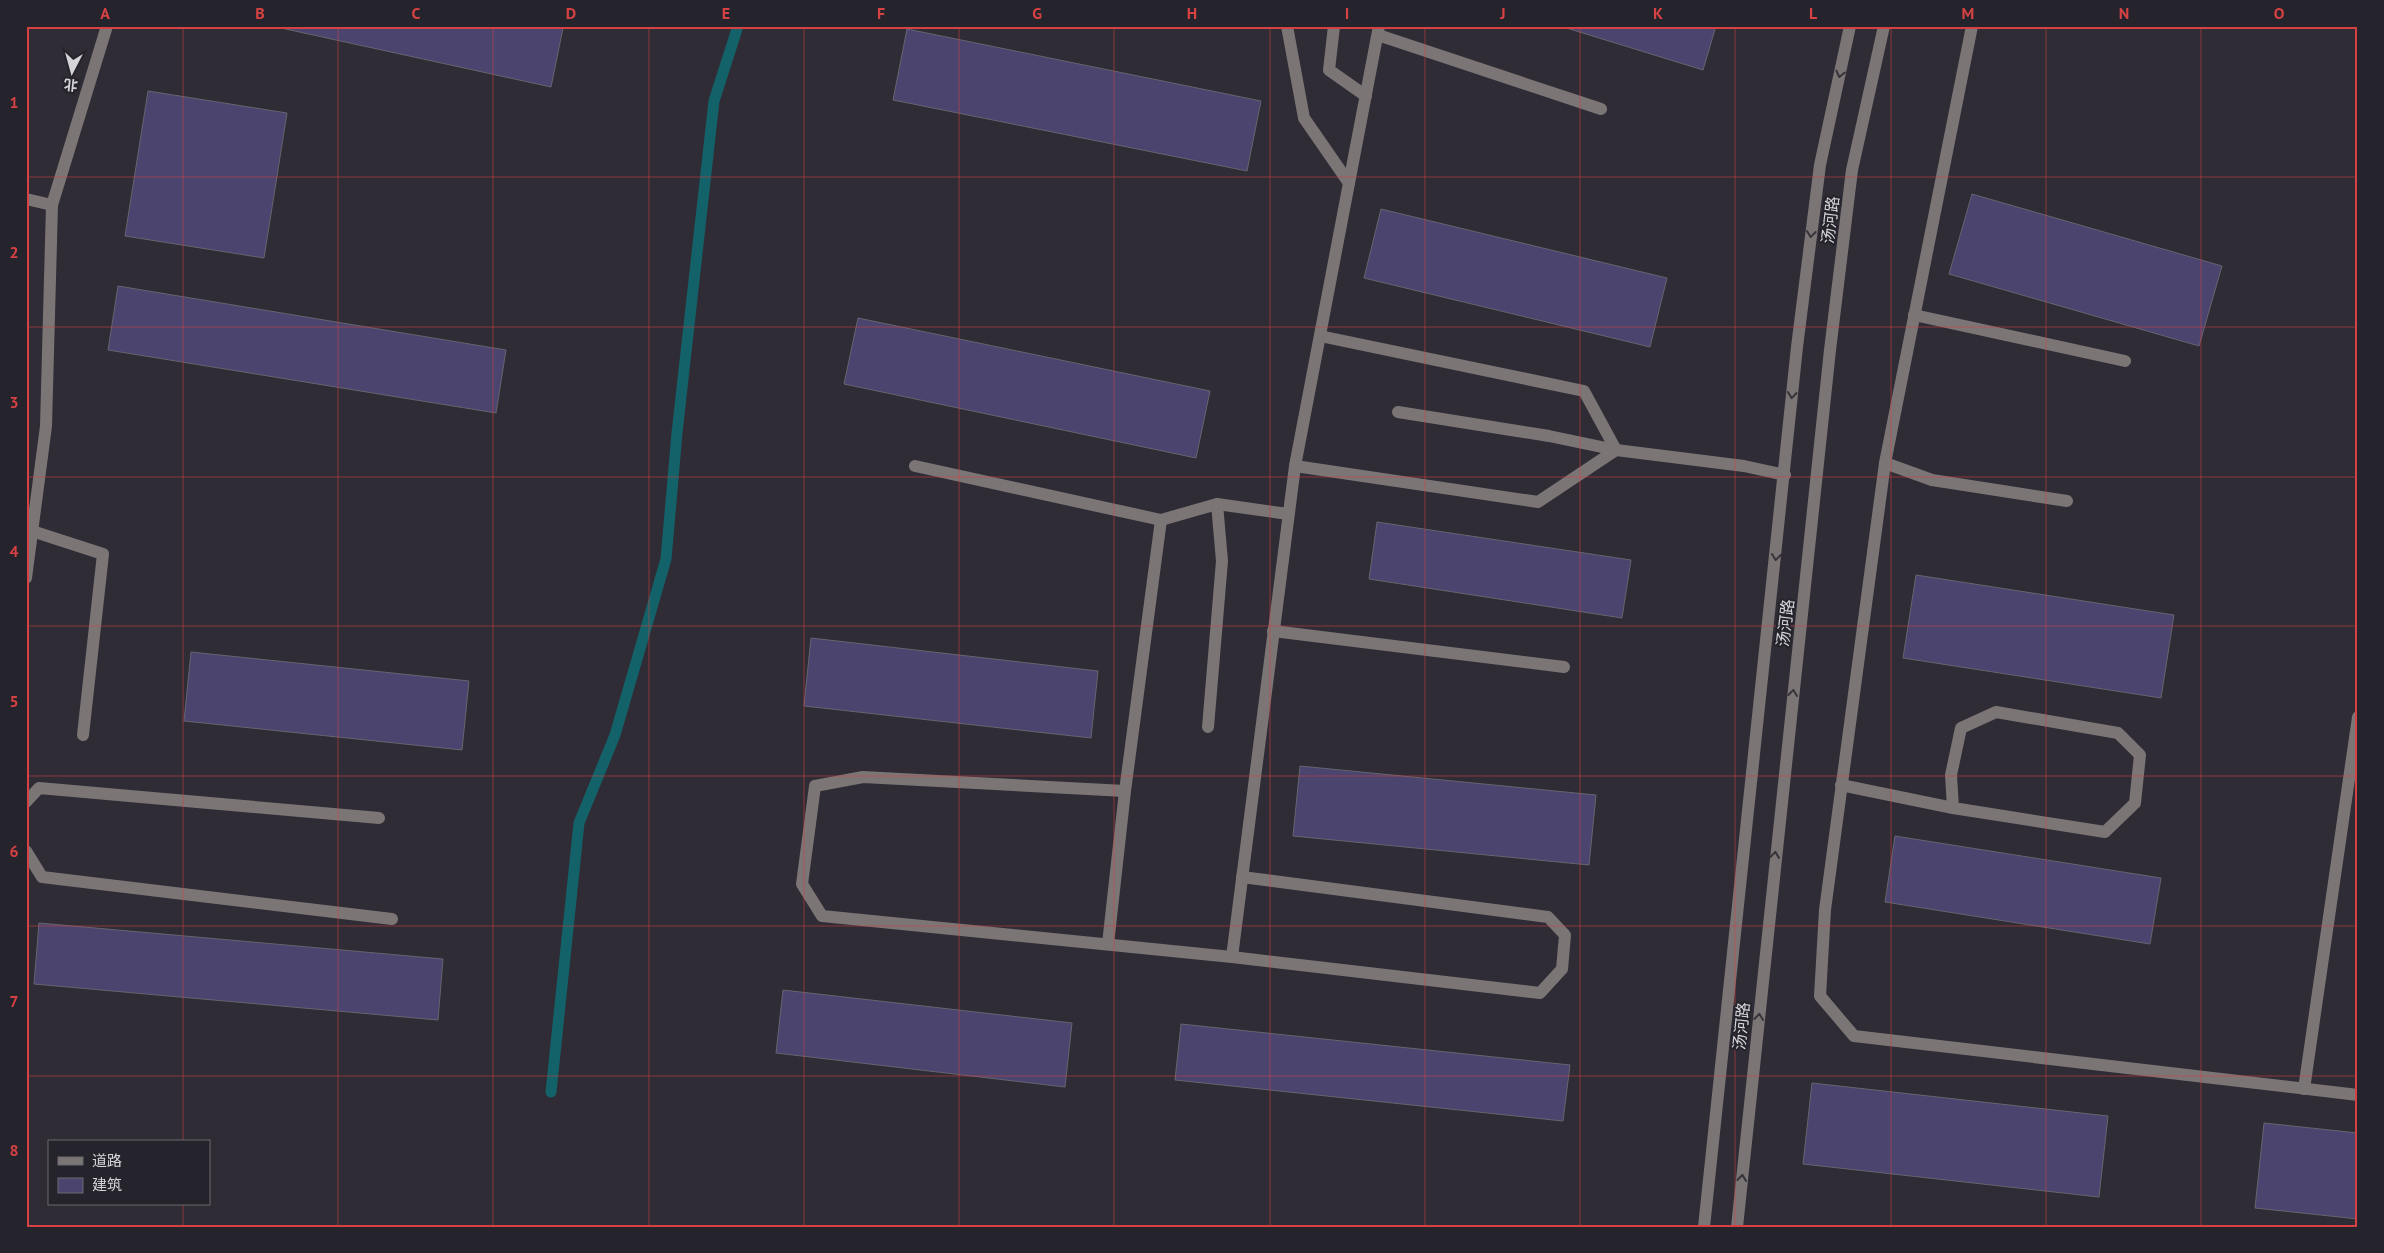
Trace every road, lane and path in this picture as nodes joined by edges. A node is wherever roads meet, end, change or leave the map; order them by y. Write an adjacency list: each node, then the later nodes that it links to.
1 (107, 26): 12 (street)
2 (1287, 26): 10 (street)
3 (1334, 26): 8 (street)
4 (1850, 26): 21 (street, 汤河路, one-way to 21)
5 (1884, 26): 47 (street, 汤河路, one-way to 5)
6 (1972, 26): 13 (street)
7 (1378, 31): 8 (street); 9 (street)
8 (1366, 96): 10 (street)
9 (1601, 109)
10 (1349, 183): 14 (street)
11 (26, 200): 12 (street)
12 (52, 205): 26 (street)
13 (1914, 315): 15 (street); 18 (street)
14 (1320, 336): 17 (street); 20 (street)
15 (2125, 361)
16 (1398, 412): 17 (street)
17 (1616, 450): 20 (street); 21 (street)
18 (1885, 463): 22 (street); 33 (street)
19 (915, 466): 25 (street)
20 (1295, 466): 24 (street)
21 (1784, 475): 46 (street, 汤河路, one-way to 46)
22 (2067, 501)
23 (1216, 504): 24 (street); 25 (street); 31 (street)
24 (1288, 514): 28 (street)
25 (1161, 520): 35 (street)
26 (32, 531): 27 (street); 32 (street)
27 (26, 578)
28 (1273, 632): 29 (street); 40 (street)
29 (1564, 667)
30 (2358, 717): 34 (street)
31 (1208, 727)
32 (84, 735)
33 (1841, 785): 37 (street); 44 (street)
34 (2353, 788): 44 (street)
35 (1125, 791): 42 (street); 42 (street)
36 (26, 802): 38 (street)
37 (1953, 808): 37 (street)
38 (379, 818)
39 (26, 851): 41 (street)
40 (1242, 877): 43 (street); 43 (street)
41 (392, 919)
42 (1108, 944): 43 (street)
43 (1232, 957)
44 (2304, 1089): 45 (street)
45 (2358, 1095)
46 (1704, 1227)
47 (1737, 1227)

